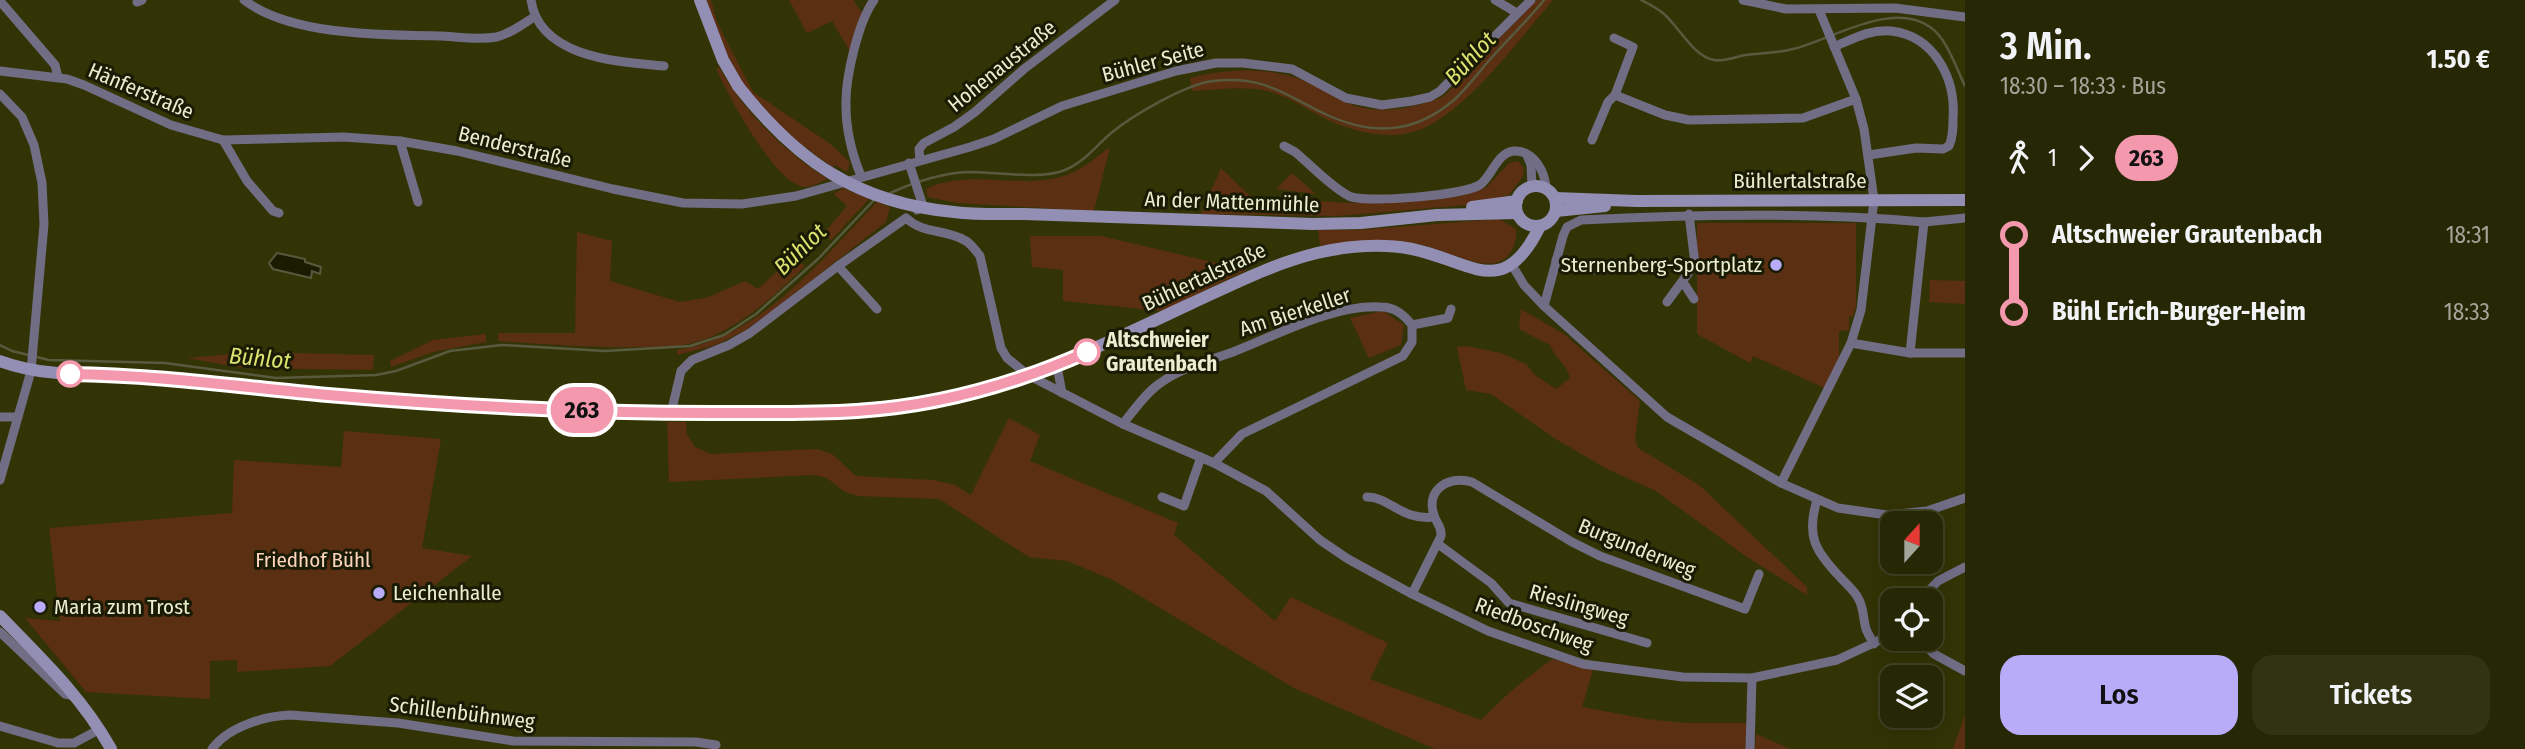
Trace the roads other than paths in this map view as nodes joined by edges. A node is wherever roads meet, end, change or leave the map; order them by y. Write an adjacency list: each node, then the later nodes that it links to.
1 (244, 0): 12 (street)
2 (531, 0): 12 (street)
3 (700, 0): 39 (street, An der Mattenmühle, bridge)
4 (874, 0): 30 (street)
5 (1115, 0): 28 (street, Hohenaustraße)
6 (1495, 0): 11 (street)
7 (1531, 0): 11 (street, Bühler Seite)
8 (1743, 0): 10 (street)
9 (0, 1): 18 (street, Hänferstraße)
10 (1819, 10): 13 (street); 15 (street)
11 (1517, 13): 28 (street, Bühler Seite)
12 (534, 17): 16 (street)
13 (1965, 17)
14 (1614, 38): 20 (street)
15 (1833, 44): 21 (street); 27 (street)
16 (664, 66)
17 (0, 71): 18 (street)
18 (58, 78): 22 (street, Hänferstraße)
19 (0, 93): 63 (street)
20 (1615, 95): 21 (street); 23 (street)
21 (1856, 99): 27 (street)
22 (223, 140): 24 (street, Benderstraße); 40 (street)
23 (1592, 140)
24 (400, 141): 33 (street, Benderstraße); 36 (street)
25 (1284, 146): 26 (street, An der Mattenmühle)
26 (1527, 155): 31 (street); 32 (street)
27 (1869, 155): 34 (street)
28 (920, 160): 29 (street, Bühler Seite)
29 (909, 163): 30 (street, Bühler Seite); 38 (street)
30 (861, 176): 33 (street, Bühler Seite)
31 (1532, 186): 32 (street); 39 (street)
32 (1546, 188): 37 (street)
33 (796, 196)
34 (1874, 200): 35 (street, Bühlertalstraße); 37 (street, Bühlertalstraße); 42 (street)
35 (1965, 200)
36 (418, 202)
37 (1556, 205): 45 (street)
38 (915, 212)
39 (1520, 212): 45 (street); 46 (street)
40 (279, 213)
41 (1689, 214): 42 (street); 47 (street); 51 (street)
42 (1872, 216): 44 (street); 58 (street)
43 (1965, 218): 44 (street)
44 (1924, 222): 59 (street)
45 (1540, 226): 46 (street)
46 (1524, 251): 48 (street)
47 (1556, 260): 50 (street); 54 (street)
48 (1512, 265): 54 (street); 62 (street, Bühlertalstraße)
49 (838, 266): 55 (street); 64 (street, Riedboschweg); 66 (street)
50 (1627, 270)
51 (1684, 282): 52 (street); 53 (street)
52 (1694, 299)
53 (1667, 302)
54 (1545, 306): 73 (street)
55 (877, 309)
56 (1451, 309): 57 (street)
57 (1412, 325): 69 (street, Am Bierkeller); 71 (street)
58 (1851, 343): 59 (street); 73 (street)
59 (1910, 353): 60 (street)
60 (1965, 353)
61 (0, 361): 63 (street, Bühlertalstraße)
62 (1057, 366): 64 (street, Bühlertalstraße); 65 (street)
63 (31, 367): 66 (street, Bühlertalstraße); 68 (street)
64 (1028, 375): 65 (street, Riedboschweg); 66 (street, Bühlertalstraße)
65 (1062, 393): 69 (street, Riedboschweg)
66 (671, 413)
67 (0, 417): 68 (street)
68 (18, 417): 72 (street)
69 (1123, 424): 70 (street, Riedboschweg)
70 (1202, 457): 71 (street, Riedboschweg); 74 (street)
71 (1214, 463): 83 (street, Riedboschweg)
72 (0, 480)
73 (1781, 483): 77 (street)
74 (1162, 497)
75 (1367, 497): 78 (street)
76 (1965, 499): 77 (street)
77 (1817, 500): 88 (street)
78 (1434, 517): 79 (street, Burgunderweg); 81 (street, Burgunderweg)
79 (1438, 544): 83 (street); 87 (street, Rieslingweg)
80 (1965, 567): 82 (street)
81 (1759, 574)
82 (1932, 588)
83 (1412, 594): 91 (street, Riedboschweg)
84 (0, 617): 92 (street)
85 (0, 632): 92 (street)
86 (1880, 639): 88 (street, Riedboschweg)
87 (1647, 643)
88 (1874, 643): 91 (street, Riedboschweg)
89 (1931, 651): 90 (street)
90 (1965, 671)
91 (1752, 678): 99 (street)
92 (76, 696): 94 (street)
93 (0, 726): 94 (street)
94 (100, 729): 97 (street)
95 (512, 745): 96 (street, Schillenbühnweg); 98 (street, Schillenbühnweg)
96 (716, 745)
97 (111, 749)
98 (212, 749)
99 (1750, 749)

